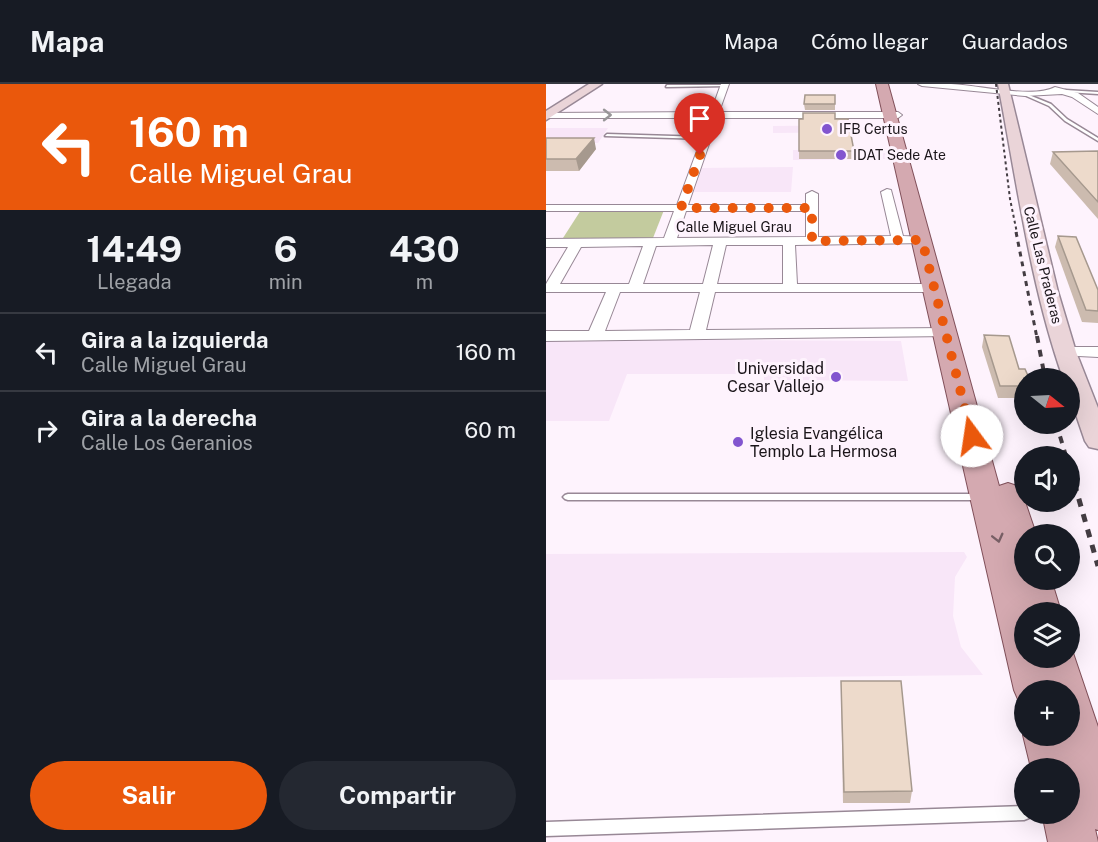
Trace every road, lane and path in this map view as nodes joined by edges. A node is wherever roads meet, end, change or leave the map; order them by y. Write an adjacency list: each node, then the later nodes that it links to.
1 (597, 84): 15 (street)
2 (882, 84): 14 (main road)
3 (890, 84): 14 (main road)
4 (922, 84): 7 (street)
5 (1044, 84): 10 (street)
6 (725, 85): 8 (lane); 16 (street)
7 (950, 85): 9 (street)
8 (667, 86)
9 (1004, 87): 12 (street); 43 (street, Calle Las Praderas)
10 (1066, 92): 11 (lane); 12 (street); 13 (street)
11 (1098, 93)
12 (1025, 94): 19 (lane)
13 (1098, 111)
14 (895, 115): 16 (street); 25 (main road); 48 (main road)
15 (547, 116): 16 (street, one-way to 16)
16 (714, 116): 18 (street)
17 (607, 135): 18 (lane)
18 (706, 138): 23 (street)
19 (1098, 140)
20 (887, 192): 25 (street)
21 (812, 194): 24 (street)
22 (546, 208): 23 (street)
23 (681, 208): 24 (street); 30 (street)
24 (812, 208): 27 (street)
25 (910, 240): 27 (street, Calle Miguel Grau); 38 (main road)
26 (789, 241): 27 (street, Calle Miguel Grau); 31 (street, Calle Miguel Grau); 37 (street)
27 (812, 241)
28 (577, 242): 29 (street, Calle Miguel Grau); 32 (street, Calle Miguel Grau); 33 (street)
29 (651, 242): 30 (street, Calle Miguel Grau); 35 (street)
30 (669, 242): 31 (street, Calle Miguel Grau)
31 (720, 242): 36 (street)
32 (546, 243)
33 (549, 288): 34 (street)
34 (615, 288): 35 (street); 42 (street)
35 (635, 288): 36 (street)
36 (708, 288): 37 (street); 40 (street)
37 (790, 288): 38 (street)
38 (935, 288): 39 (main road)
39 (946, 333): 40 (street); 47 (main road)
40 (697, 335): 42 (street)
41 (546, 336): 42 (street)
42 (595, 336)
43 (1065, 352): 44 (street); 45 (street, Calle Las Praderas)
44 (1098, 352)
45 (1098, 441)
46 (568, 497): 47 (lane)
47 (988, 497): 49 (main road, one-way to 49)
48 (1016, 524)
49 (1014, 606)
50 (1067, 756): 51 (main road)
51 (1098, 806)
52 (1014, 813): 54 (lane)
53 (1069, 824): 55 (main road)
54 (546, 829)
55 (1073, 842)

